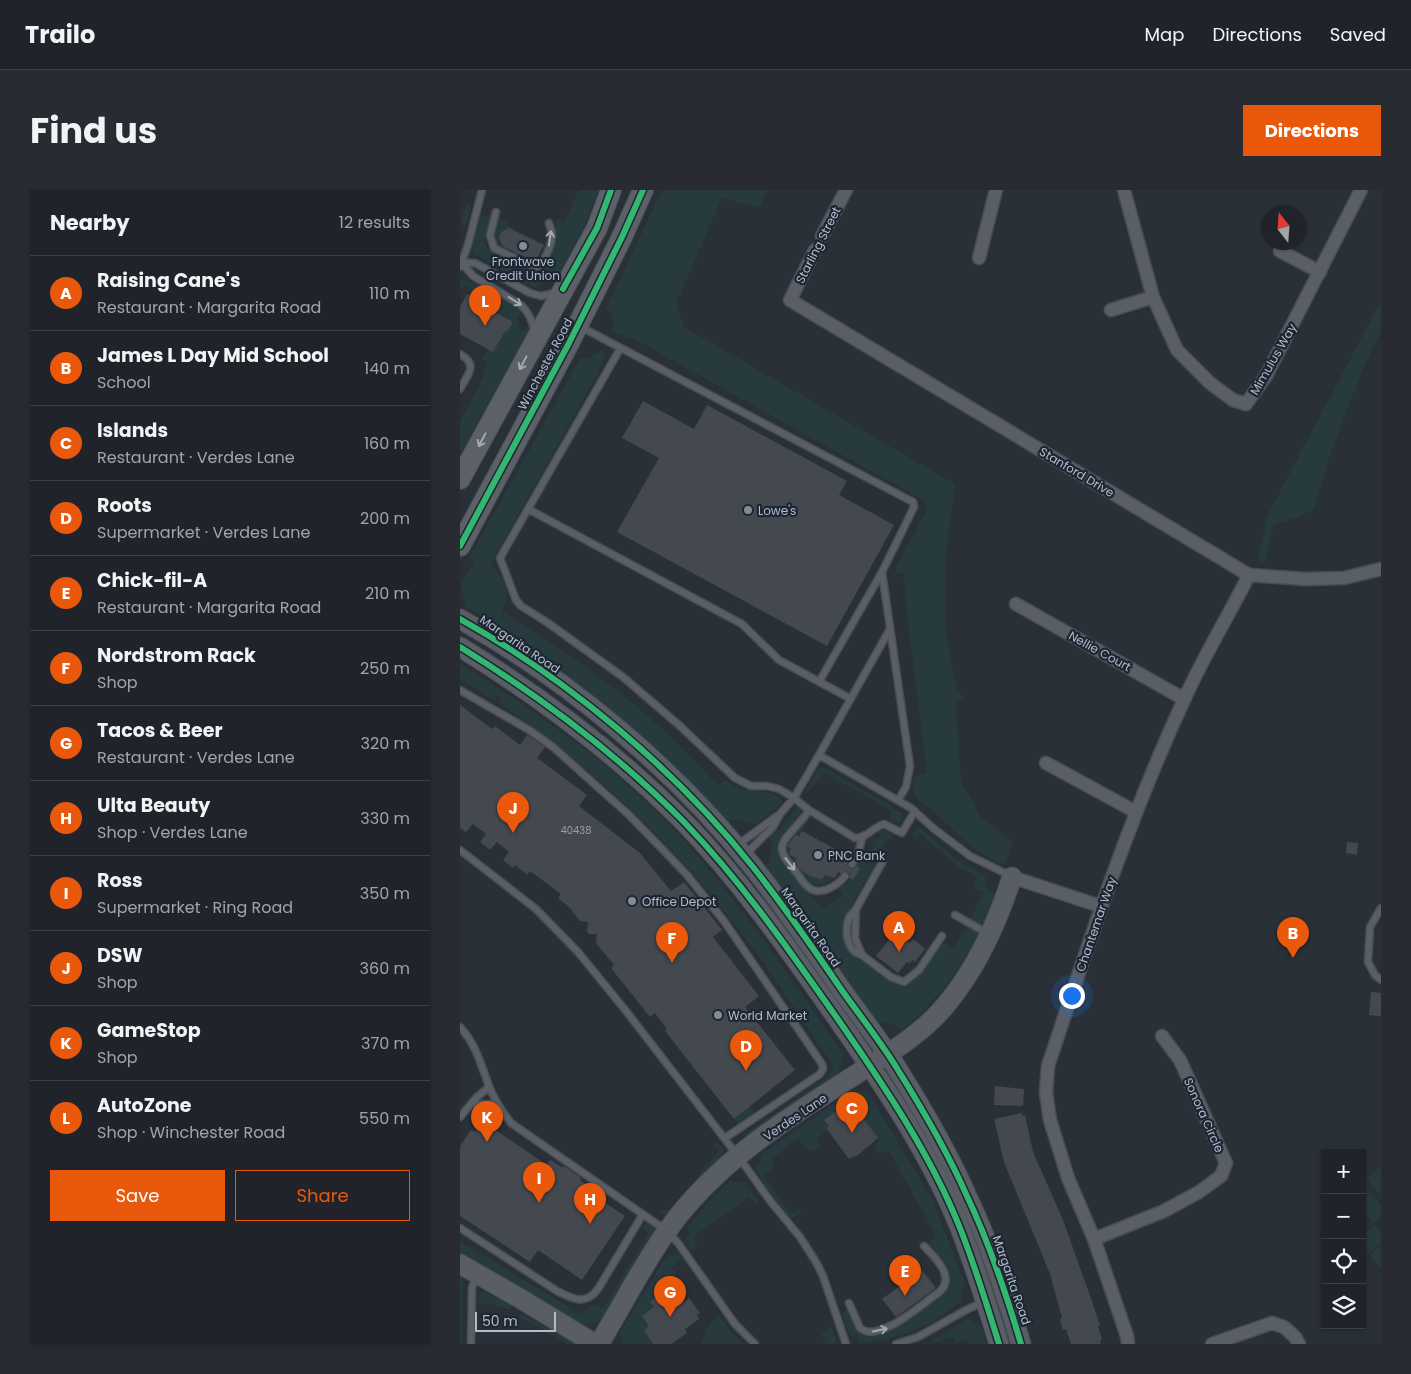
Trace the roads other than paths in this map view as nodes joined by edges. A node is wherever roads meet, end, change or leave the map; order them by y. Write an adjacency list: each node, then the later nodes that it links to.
1 (482, 190): 14 (lane)
2 (611, 190): 16 (main road, Winchester Road)
3 (644, 190): 20 (main road, Winchester Road)
4 (846, 190): 10 (street, Starling Street)
5 (996, 190): 13 (street)
6 (1124, 190): 17 (street, Mimulus Way)
7 (1361, 190): 15 (street, Mimulus Way)
8 (496, 212): 9 (lane, one-way to 9)
9 (549, 223)
10 (822, 236): 11 (lane, Starling Street)
11 (815, 250): 18 (street, Starling Street)
12 (1280, 251): 15 (street)
13 (979, 258)
14 (461, 264): 16 (lane); 21 (lane, one-way to 21)
15 (1320, 272): 17 (street, Mimulus Way)
16 (563, 289): 21 (main road, Winchester Road)
17 (1153, 297): 19 (street)
18 (790, 300): 30 (street, Stanford Drive)
19 (1111, 310)
20 (578, 326): 22 (lane); 27 (main road, Winchester Road)
21 (535, 341): 25 (main road, Winchester Road, one-way to 25)
22 (620, 349): 26 (lane); 29 (lane)
23 (460, 354): 24 (lane)
24 (460, 389)
25 (460, 479)
26 (528, 509): 35 (lane); 42 (lane)
27 (460, 546)
28 (1381, 569): 30 (street, Stanford Drive)
29 (882, 572): 33 (lane); 35 (lane)
30 (1249, 576): 38 (street, Chantemar Way)
31 (1016, 604): 38 (street, Nellie Court)
32 (460, 619): 48 (main road, Margarita Road)
33 (890, 628): 37 (lane); 43 (lane)
34 (460, 647): 41 (main road)
35 (819, 682): 37 (lane)
36 (460, 690): 70 (lane)
37 (850, 699): 39 (lane)
38 (1184, 699): 46 (street, Chantemar Way)
39 (819, 755): 42 (lane); 43 (lane)
40 (1046, 763): 46 (street)
41 (641, 780): 51 (main road); 65 (main road)
42 (794, 798): 44 (lane); 47 (lane)
43 (898, 800): 45 (lane)
44 (809, 810): 49 (lane); 54 (lane, one-way to 54)
45 (915, 812): 49 (lane); 55 (lane)
46 (1136, 812): 56 (street, Chantemar Way)
47 (780, 814): 48 (lane); 51 (lane)
48 (728, 837): 51 (main road, Margarita Road)
49 (862, 838): 53 (lane)
50 (460, 850): 70 (lane)
51 (744, 856): 64 (main road, Margarita Road)
52 (883, 861): 60 (lane)
53 (852, 864)
54 (845, 876)
55 (1012, 877): 56 (street); 59 (main road, Verdes Lane)
56 (1100, 906): 75 (street, Chantemar Way)
57 (1381, 908): 61 (lane)
58 (956, 915): 59 (lane)
59 (990, 935): 64 (main road, Verdes Lane)
60 (942, 936)
61 (1381, 980)
62 (460, 1027): 66 (lane)
63 (1162, 1036): 75 (street, Sonora Circle)
64 (888, 1054): 65 (main road, Verdes Lane); 88 (main road, Margarita Road)
65 (870, 1066): 71 (main road, Verdes Lane); 79 (main road)
66 (489, 1087): 67 (lane); 68 (lane)
67 (471, 1104): 68 (lane); 69 (lane)
68 (498, 1104): 72 (lane)
69 (460, 1117)
70 (725, 1138): 71 (lane)
71 (738, 1156): 74 (main road, Verdes Lane); 85 (lane)
72 (643, 1214): 73 (lane); 74 (lane)
73 (460, 1228)
74 (667, 1231): 83 (main road, Verdes Lane); 84 (lane)
75 (1094, 1240): 89 (street, Chantemar Way)
76 (924, 1246): 80 (lane, one-way to 76)
77 (460, 1264): 78 (main road)
78 (477, 1274): 81 (lane); 82 (main road)
79 (985, 1301): 86 (lane); 87 (main road)
80 (849, 1303)
81 (471, 1344)
82 (595, 1344)
83 (599, 1344)
84 (755, 1344)
85 (846, 1344)
86 (896, 1344)
87 (999, 1344)
88 (1021, 1344)
89 (1128, 1344)
90 (1212, 1344): 91 (street)
91 (1299, 1344)

